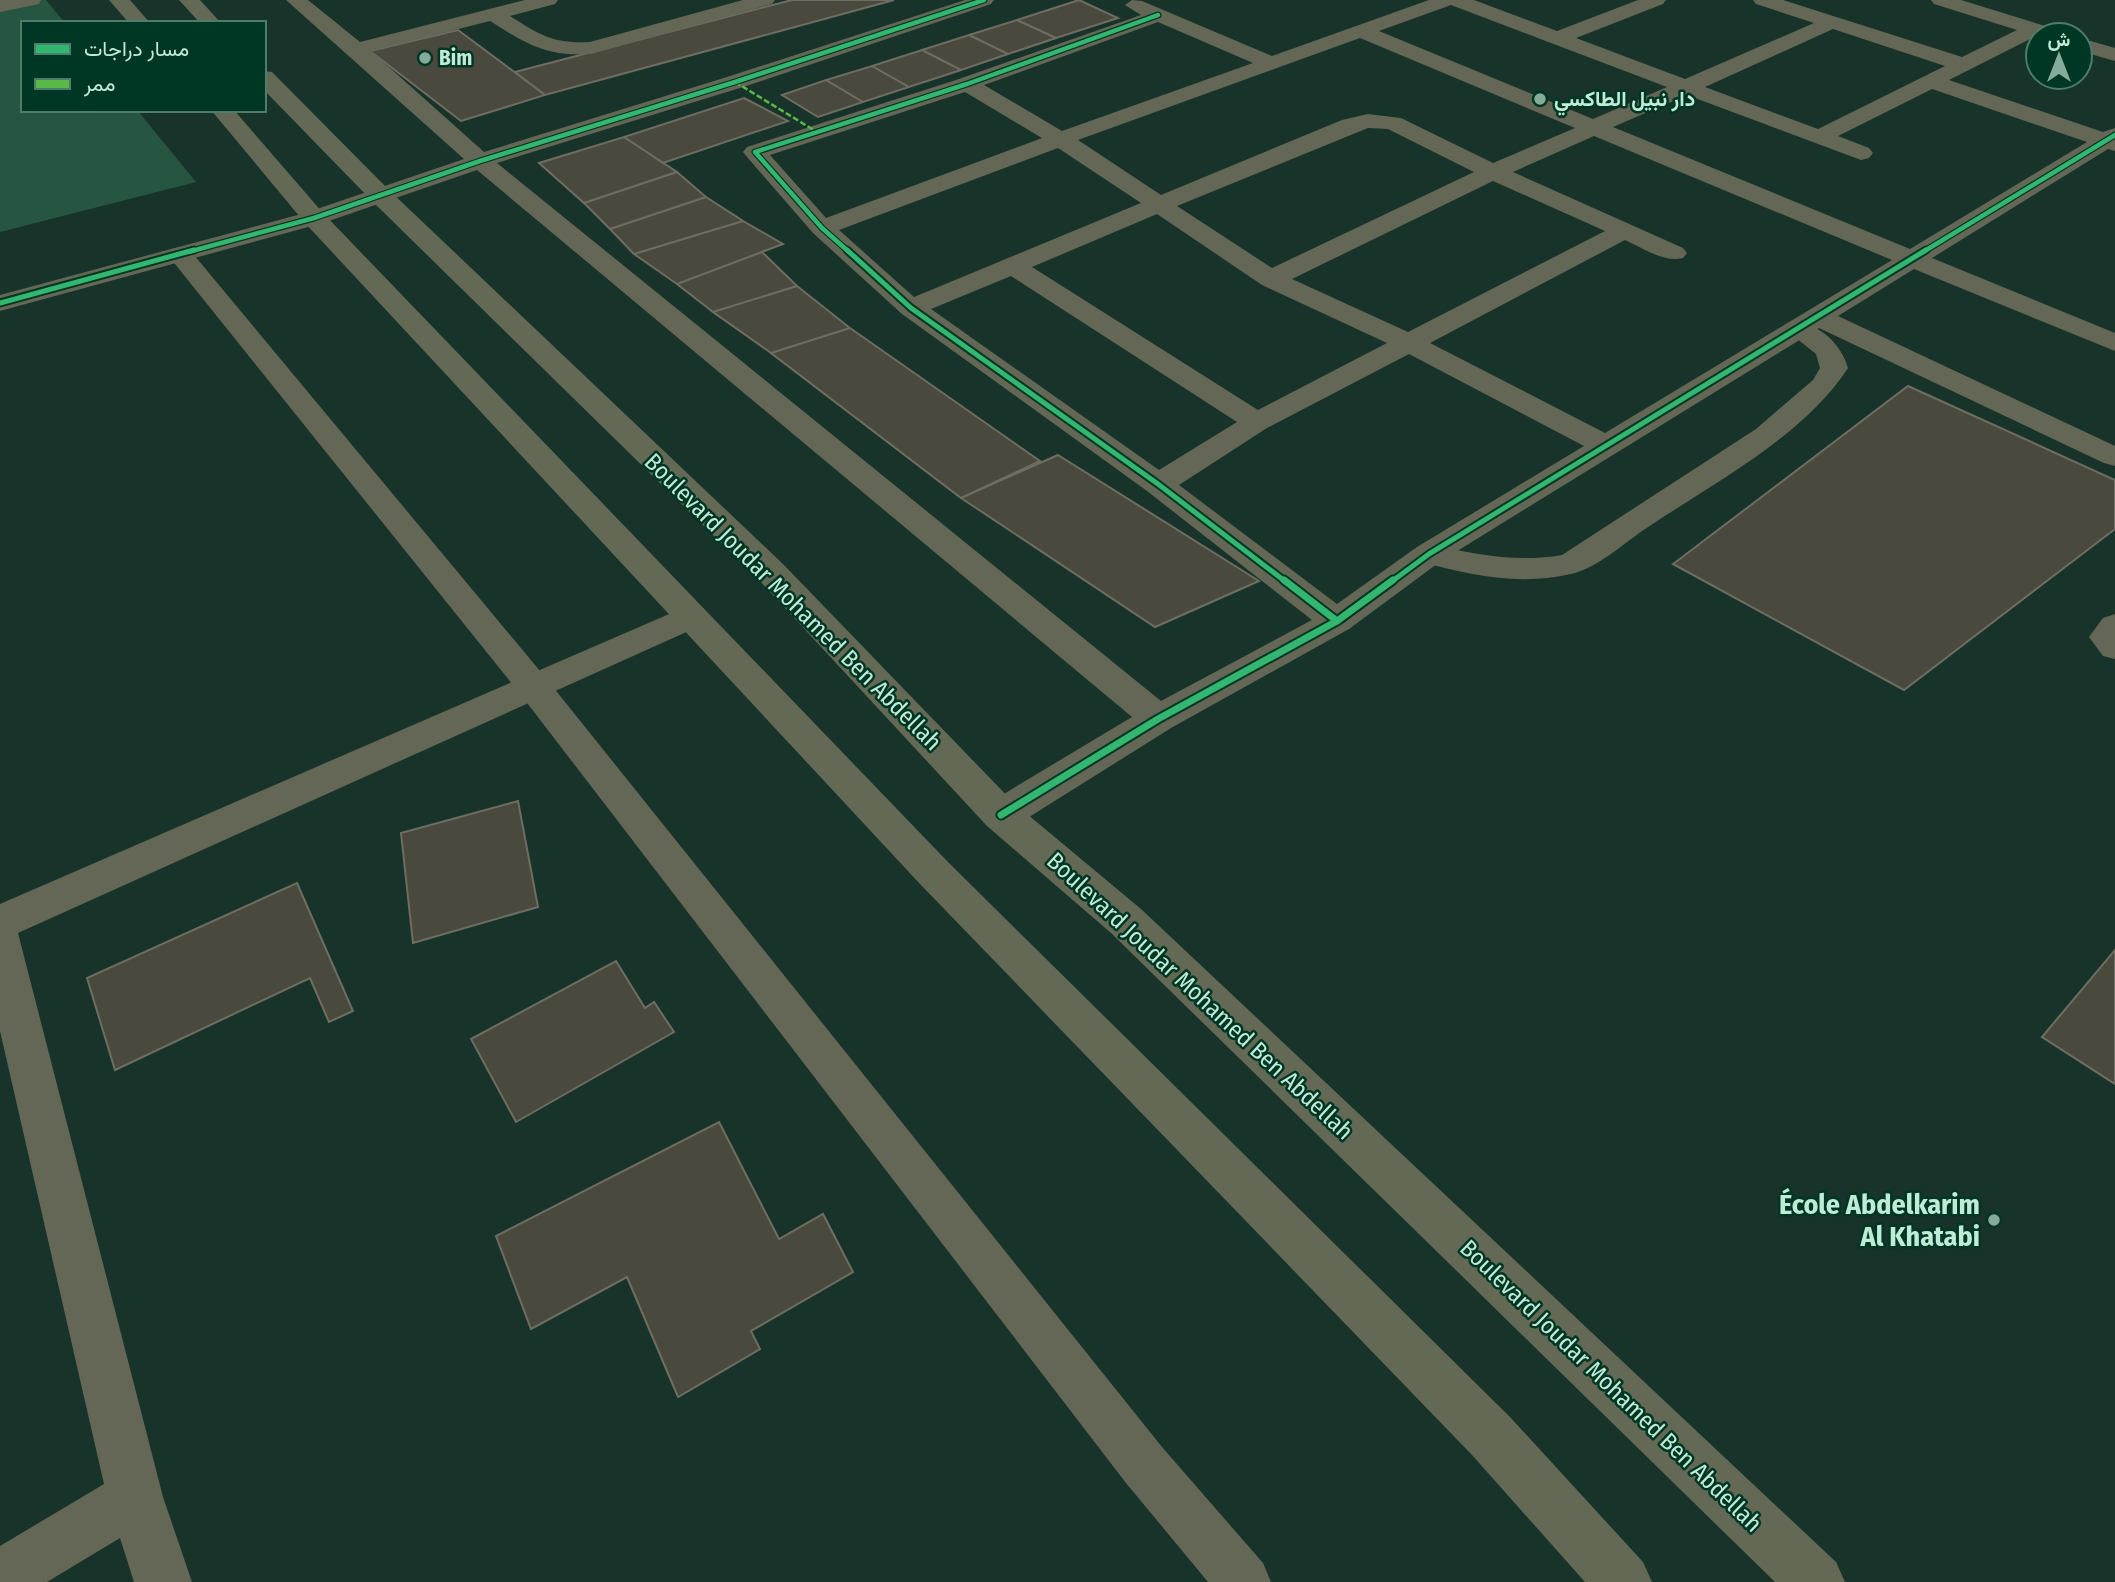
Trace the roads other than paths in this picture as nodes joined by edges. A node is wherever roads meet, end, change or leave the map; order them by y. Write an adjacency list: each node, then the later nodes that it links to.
1 (32, 0): 14 (lane)
2 (119, 0): 17 (main road)
3 (189, 0): 18 (main road)
4 (548, 0): 15 (street)
5 (765, 0): 15 (street)
6 (984, 0): 39 (street)
7 (1124, 0): 16 (street)
8 (1447, 0): 21 (street)
9 (1456, 0): 22 (street)
10 (1656, 0): 22 (street)
11 (1763, 0): 19 (street)
12 (1941, 0): 20 (street)
13 (309, 3): 25 (street)
14 (0, 6)
15 (495, 15): 25 (street)
16 (1158, 15): 27 (street); 31 (street)
17 (138, 21)
18 (209, 21)
19 (1831, 23): 28 (street); 32 (street)
20 (2024, 26)
21 (1360, 31): 27 (street); 34 (street)
22 (1558, 38): 32 (street)
23 (2024, 40): 28 (street)
24 (2094, 48): 26 (street)
25 (356, 49): 39 (street)
26 (2115, 55)
27 (1271, 63): 36 (street)
28 (1964, 65): 30 (street)
29 (266, 79): 41 (main road, Boulevard Joudar Mohamed Ben Abdellah)
30 (1933, 82): 35 (street); 37 (street)
31 (967, 84): 36 (street); 44 (street)
32 (1685, 86): 34 (street); 35 (street)
33 (224, 112): 43 (main road)
34 (1593, 127): 40 (street); 48 (street)
35 (1819, 137): 38 (street)
36 (1060, 139): 42 (street); 44 (street)
37 (2112, 140): 48 (street)
38 (1861, 153)
39 (480, 161): 41 (street); 66 (street)
40 (1493, 172): 42 (street); 45 (street); 50 (street)
41 (381, 196): 43 (street); 67 (main road, Boulevard Joudar Mohamed Ben Abdellah)
42 (1158, 204): 49 (street); 50 (street)
43 (314, 218): 47 (street); 61 (main road)
44 (822, 228): 52 (street)
45 (1624, 231): 46 (street); 54 (street)
46 (1674, 253)
47 (180, 254): 51 (street); 65 (lane)
48 (1912, 259): 53 (street); 55 (street)
49 (1013, 266): 52 (street); 56 (street)
50 (1271, 279): 54 (street)
51 (0, 303)
52 (911, 308): 59 (street)
53 (1808, 323): 57 (street); 58 (street); 60 (lane)
54 (1409, 343): 56 (street); 57 (street)
55 (2115, 343)
56 (1257, 422): 59 (street)
57 (1606, 446): 60 (street)
58 (2115, 457)
59 (1158, 484): 62 (street)
60 (1429, 554): 62 (street)
61 (690, 617): 65 (street); 74 (main road)
62 (1337, 621): 66 (street)
63 (2115, 626): 64 (street)
64 (2115, 647)
65 (533, 686): 68 (street); 73 (lane)
66 (1158, 719): 67 (street)
67 (1001, 815): 75 (main road, Boulevard Joudar Mohamed Ben Abdellah)
68 (0, 922)
69 (0, 939): 70 (street)
70 (135, 1497): 71 (street); 72 (street)
71 (0, 1578)
72 (163, 1582)
73 (1244, 1582)
74 (1623, 1582)
75 (1816, 1582)

